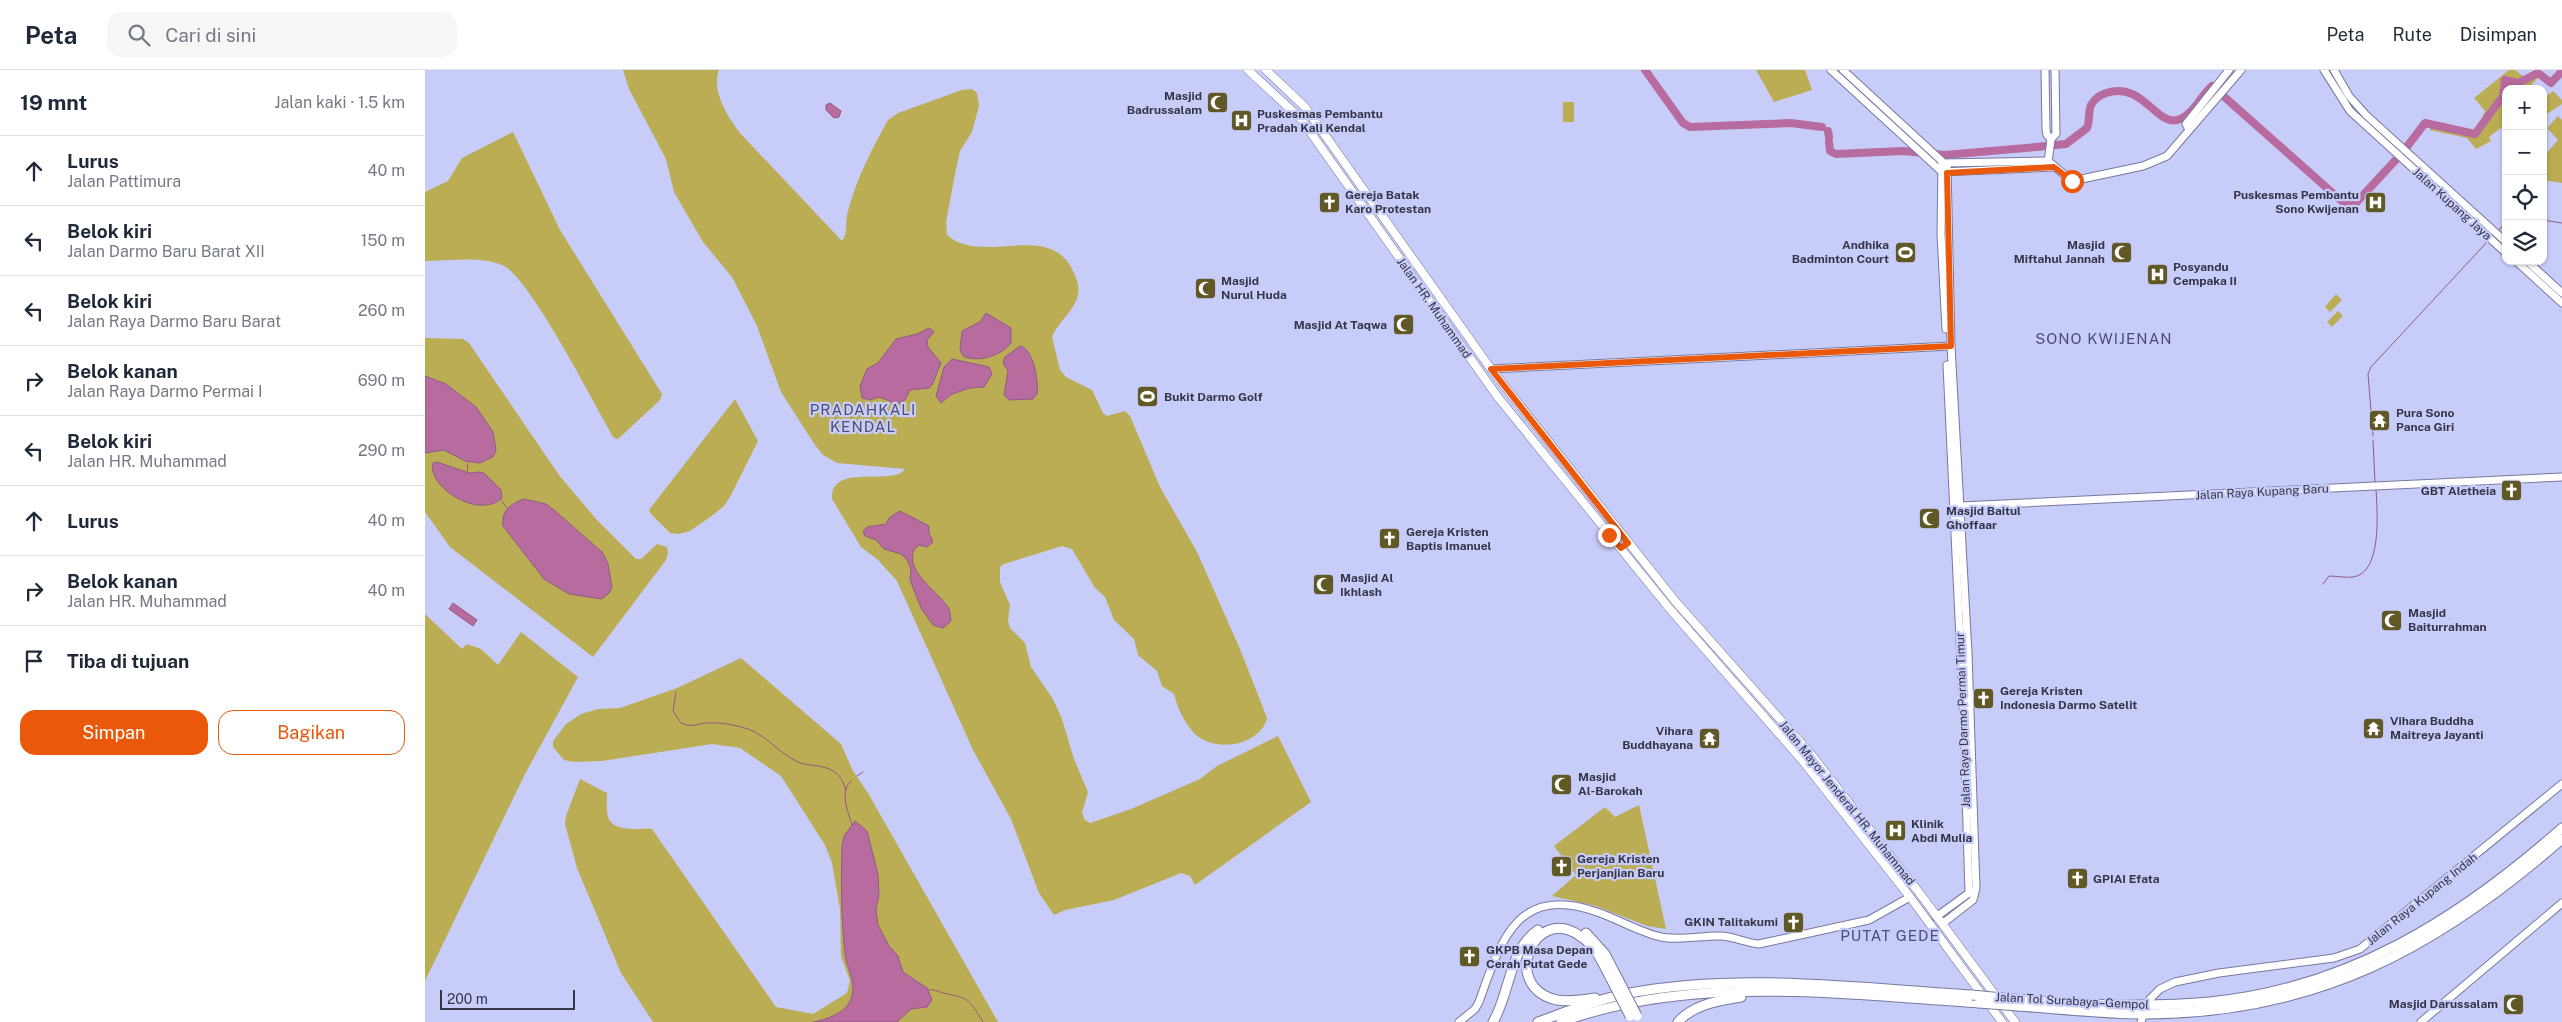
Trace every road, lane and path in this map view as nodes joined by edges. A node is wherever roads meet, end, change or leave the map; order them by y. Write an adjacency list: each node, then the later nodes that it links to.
1 (1248, 70): 11 (main road, Jalan HR. Muhammad)
2 (1831, 70): 17 (street)
3 (1843, 70): 15 (street)
4 (2045, 70): 13 (street)
5 (2055, 70): 13 (street)
6 (2229, 70): 12 (street)
7 (2241, 70): 12 (street)
8 (2324, 70): 14 (street)
9 (2334, 70): 14 (street)
10 (1267, 71): 11 (main road); 18 (main road, Jalan HR. Muhammad)
11 (1260, 81): 19 (main road, Jalan HR. Muhammad)
12 (2189, 130): 16 (street)
13 (2051, 143): 16 (street)
14 (2403, 155): 22 (street, Jalan Kupang Jaya)
15 (1942, 161): 16 (street); 17 (street, Jalan Raya Darmo Permai Timur)
16 (2050, 165): 17 (street)
17 (1944, 173): 32 (street, Jalan Raya Darmo Permai Timur)
18 (1384, 220): 19 (main road); 20 (main road, Jalan HR. Muhammad)
19 (1375, 226): 21 (main road, Jalan HR. Muhammad)
20 (1392, 232): 21 (main road); 30 (main road, Jalan HR. Muhammad)
21 (1385, 238): 31 (main road, Jalan HR. Muhammad)
22 (2497, 240): 23 (street, Jalan Kupang Jaya); 24 (street, Jalan Kupang Jaya)
23 (2502, 241)
24 (2502, 247)
25 (2522, 265): 27 (street)
26 (2529, 265): 27 (street)
27 (2533, 272): 28 (street); 29 (street)
28 (2562, 293)
29 (2562, 303)
30 (1449, 311): 31 (main road); 33 (main road, Jalan HR. Muhammad)
31 (1440, 317): 38 (main road, Jalan HR. Muhammad)
32 (1949, 346): 33 (street); 35 (street, Jalan Raya Darmo Permai Timur)
33 (1491, 369): 36 (main road, Jalan HR. Muhammad)
34 (2562, 477): 35 (street, Jalan Raya Kupang Baru)
35 (1958, 506): 39 (street, Jalan Raya Darmo Permai Timur)
36 (1612, 522): 37 (main road, Jalan Mayor Jenderal HR. Muhammad)
37 (1628, 543): 38 (main road); 40 (main road, Jalan Mayor Jenderal HR. Muhammad)
38 (1621, 548): 41 (main road, Jalan Mayor Jenderal HR. Muhammad)
39 (1968, 749): 47 (street, Jalan Raya Darmo Permai Timur); 48 (street, Jalan Raya Darmo Permai Timur)
40 (1810, 753): 41 (main road); 47 (main road, Jalan Mayor Jenderal HR. Muhammad)
41 (1802, 760): 45 (main road, Jalan Mayor Jenderal HR. Muhammad)
42 (2562, 784): 52 (street, Jalan Raya Kupang Indah)
43 (2562, 828): 53 (highway, Jalan Tol Surabaya–Gempol)
44 (2562, 839): 53 (highway, Jalan Tol Surabaya–Gempol)
45 (1910, 897): 55 (street); 60 (main road, Jalan Mayor Jenderal HR. Muhammad)
46 (2562, 903): 62 (street)
47 (1937, 917): 48 (main road, Jalan Mayor Jenderal HR. Muhammad)
48 (1942, 924): 61 (main road, Jalan Mayor Jenderal HR. Muhammad)
49 (1615, 979): 51 (highway); 54 (highway, bridge); 56 (highway)
50 (1768, 992): 53 (highway, Jalan Tol Surabaya–Gempol, bridge); 58 (highway, Jalan Tol Surabaya–Gempol); 59 (highway)
51 (1624, 994): 53 (highway, Jalan Tol Surabaya–Gempol, bridge); 57 (highway, Jalan Tol Surabaya–Gempol)
52 (2149, 1000)
53 (2015, 1002)
54 (1635, 1019)
55 (1459, 1022)
56 (1493, 1022)
57 (1538, 1022)
58 (1561, 1022)
59 (1678, 1022)
60 (2002, 1022)
61 (2015, 1022)
62 (2421, 1022)

